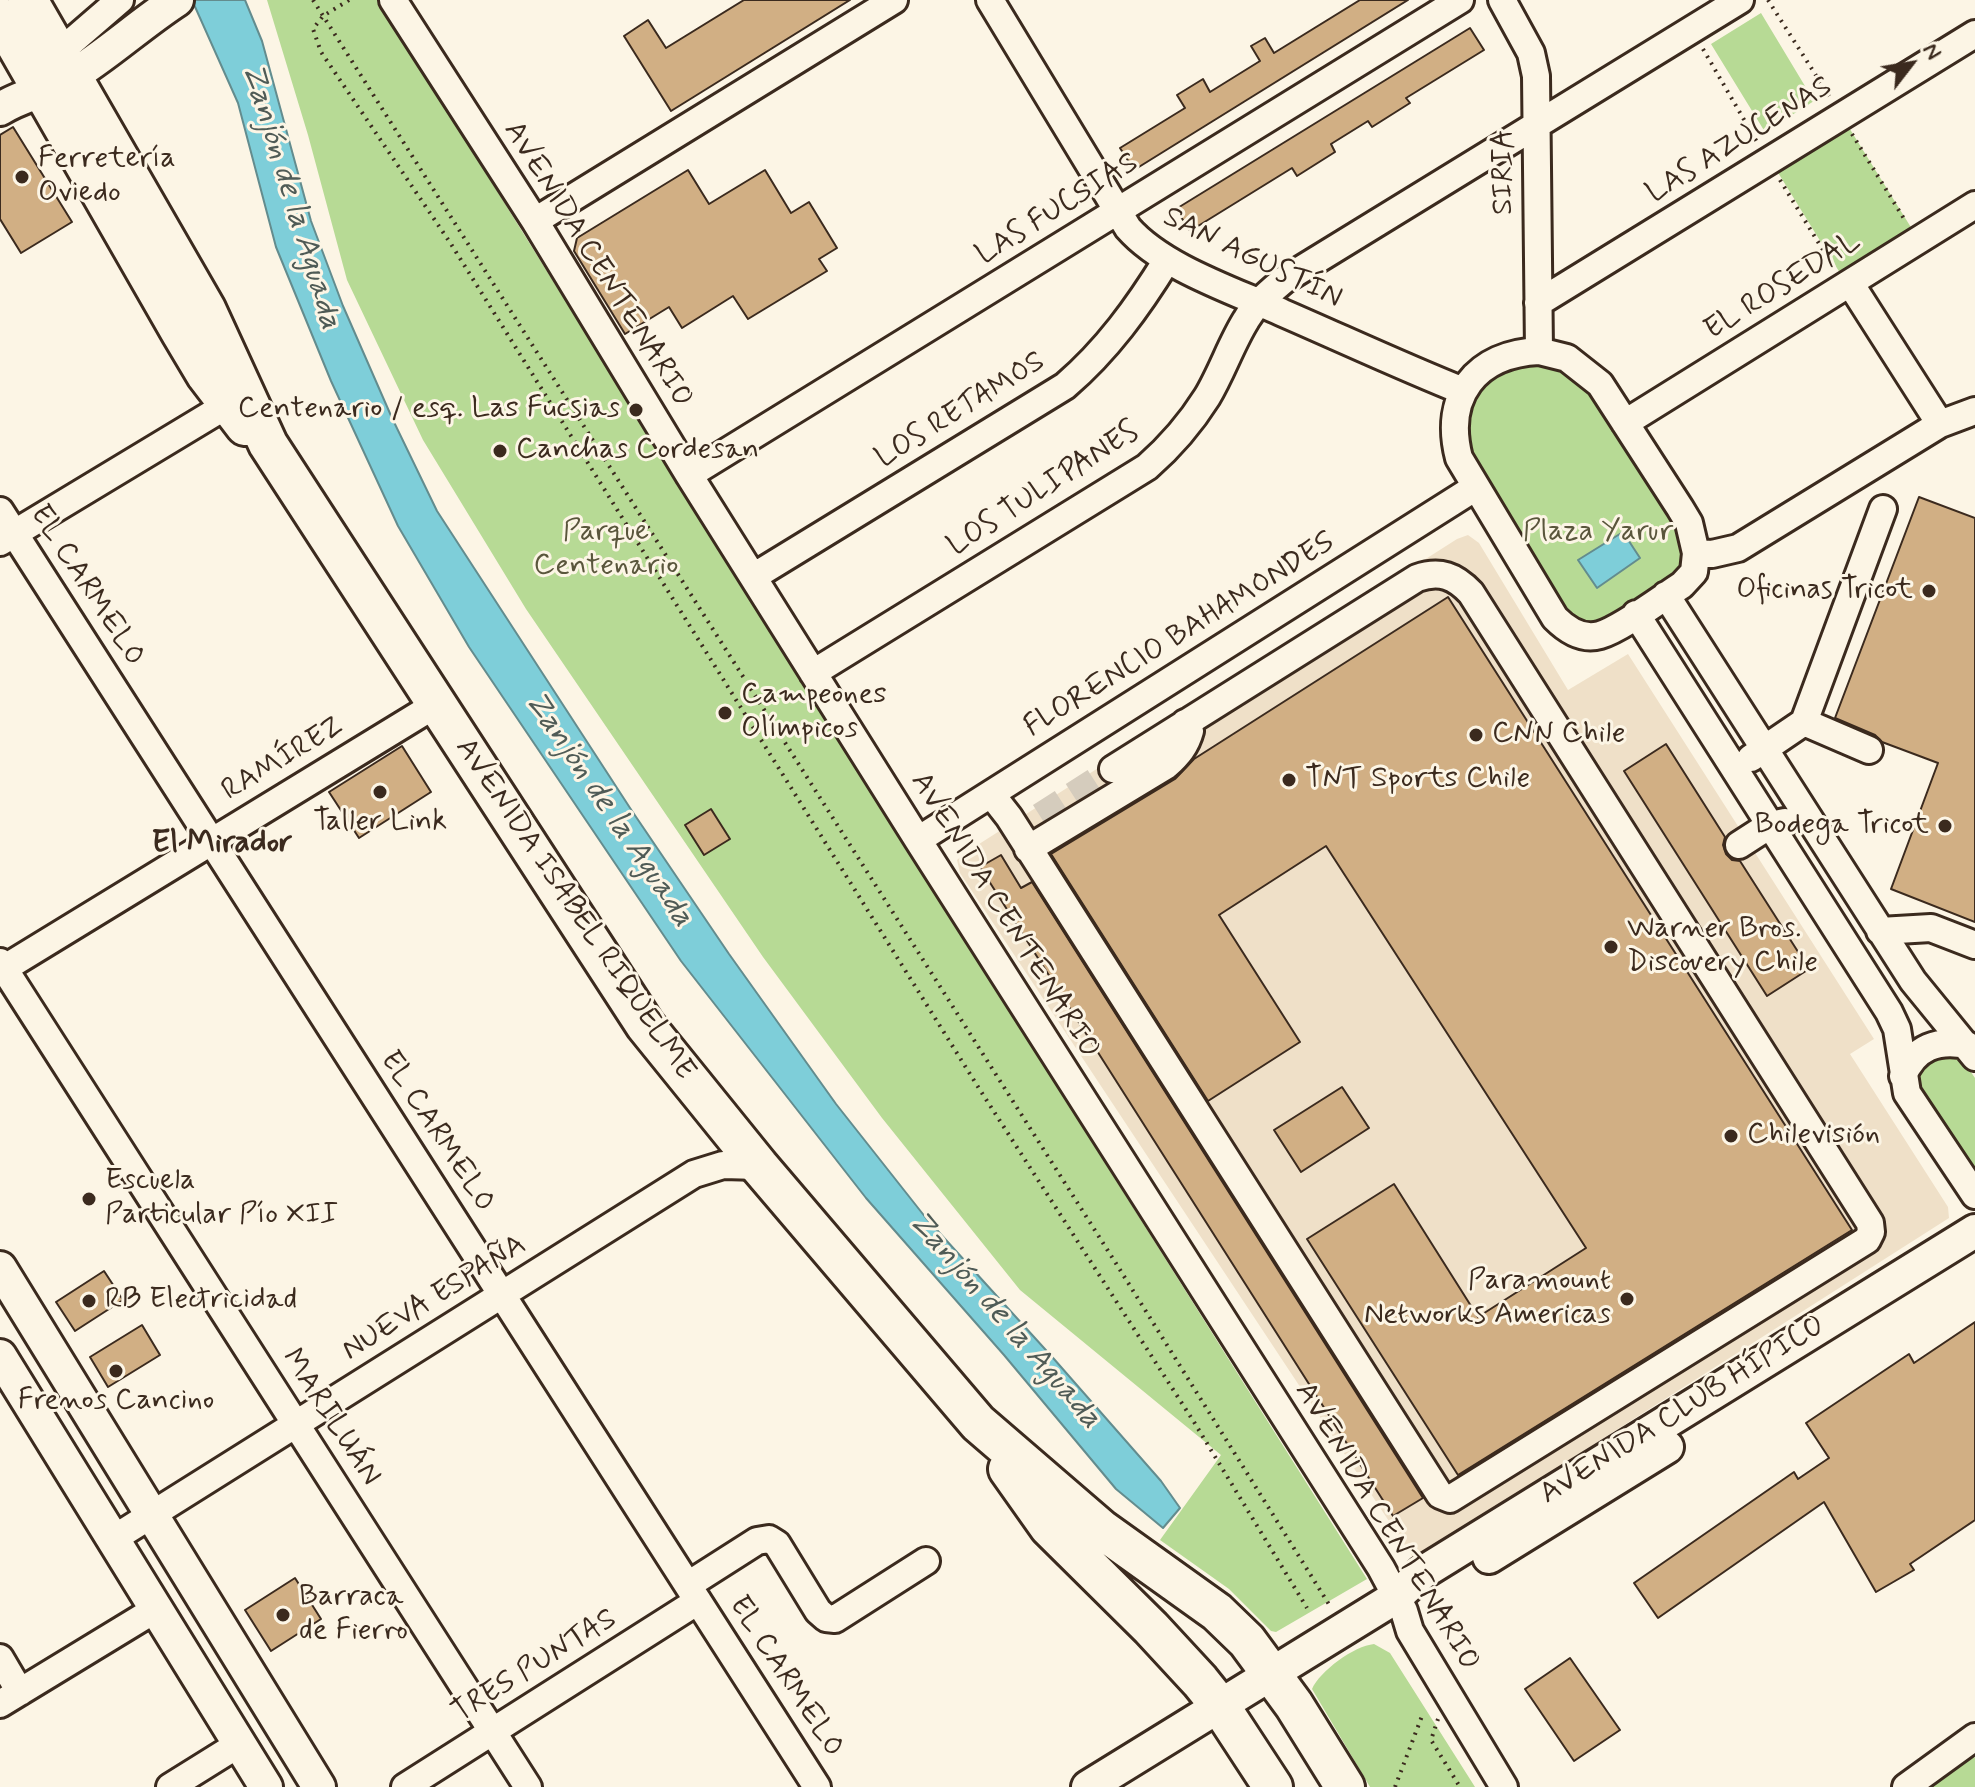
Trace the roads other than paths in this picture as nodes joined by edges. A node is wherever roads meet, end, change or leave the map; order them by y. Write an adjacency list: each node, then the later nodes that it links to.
1 (28, 0): 12 (highway, AVENIDA ISABEL RIQUELME)
2 (120, 0): 12 (street)
3 (393, 0): 16 (street, AVENIDA CENTENARIO)
4 (894, 0): 16 (street)
5 (990, 0): 15 (street, SAN AGUSTÍN)
6 (1460, 0): 15 (street, LAS FUCSIAS)
7 (1502, 0): 13 (street, SIRIA)
8 (1740, 0): 13 (street, LOS TULIPANES)
9 (171, 4): 12 (main road)
10 (0, 17): 12 (highway, AVENIDA ISABEL RIQUELME)
11 (1975, 34): 20 (street, LAS AZUCENAS)
12 (36, 84): 23 (highway, AVENIDA ISABEL RIQUELME); 27 (highway, AVENIDA ISABEL RIQUELME)
13 (1536, 125): 19 (street, LOS TULIPANES); 20 (street, SIRIA)
14 (1975, 205): 18 (street, EL ROSEDAL)
15 (1118, 211): 17 (street, SAN AGUSTÍN); 28 (street, LAS FUCSIAS)
16 (535, 221): 28 (street, AVENIDA CENTENARIO)
17 (1167, 260): 19 (street, SAN AGUSTÍN); 34 (street, LOS RETAMOS)
18 (1850, 283): 25 (street, EL ROSEDAL); 26 (street)
19 (1259, 302): 22 (street, SAN AGUSTÍN); 37 (street, LOS TULIPANES)
20 (1538, 303): 21 (street, SIRIA)
21 (1539, 351): 22 (street); 25 (street)
22 (1463, 391): 29 (street)
23 (227, 405): 27 (highway, AVENIDA ISABEL RIQUELME); 32 (street)
24 (1975, 411): 26 (street)
25 (1625, 423): 33 (street)
26 (1940, 424): 33 (street)
27 (268, 444): 38 (highway, AVENIDA ISABEL RIQUELME)
28 (689, 475): 34 (street, AVENIDA CENTENARIO)
29 (1476, 487): 36 (street); 45 (street, FLORENCIO BAHAMONDES)
30 (1883, 509): 39 (street)
31 (0, 511): 32 (street, EL CARMELO)
32 (7, 538): 49 (street, EL CARMELO)
33 (1696, 553): 35 (street)
34 (753, 577): 37 (street, AVENIDA CENTENARIO)
35 (1666, 595): 36 (street); 41 (street)
36 (1636, 614): 44 (street)
37 (813, 673): 48 (street, AVENIDA CENTENARIO)
38 (435, 705): 49 (street, RAMÍREZ); 57 (highway, AVENIDA ISABEL RIQUELME)
39 (1804, 722): 41 (street); 42 (street)
40 (1185, 723): 43 (street); 51 (street); 51 (street)
41 (1764, 748): 44 (street); 47 (street)
42 (1869, 750)
43 (1113, 769)
44 (1735, 769): 46 (street)
45 (991, 794): 48 (street, FLORENCIO BAHAMONDES); 51 (street)
46 (1770, 825): 47 (street); 50 (street); 56 (street)
47 (1815, 828): 52 (street)
48 (918, 840): 72 (street, AVENIDA CENTENARIO)
49 (212, 841): 54 (street, RAMÍREZ); 62 (street, EL CARMELO)
50 (1739, 845)
51 (1028, 849)
52 (1880, 931): 53 (street); 55 (street)
53 (1975, 945)
54 (1, 967): 66 (street, MARILUÁN)
55 (1971, 1051): 56 (street)
56 (1903, 1076): 58 (street)
57 (759, 1166): 62 (street, NUEVA ESPAÑA); 65 (highway, AVENIDA ISABEL RIQUELME)
58 (1975, 1195)
59 (1975, 1231): 64 (main road, AVENIDA CLUB HÍPICO)
60 (1975, 1256): 64 (main road, AVENIDA CLUB HÍPICO)
61 (2, 1278): 67 (main road)
62 (502, 1295): 66 (street, NUEVA ESPAÑA); 71 (street, EL CARMELO)
63 (0, 1356): 68 (main road)
64 (1767, 1372): 72 (main road, AVENIDA CLUB HÍPICO)
65 (978, 1423): 78 (highway, AVENIDA ISABEL RIQUELME); 81 (highway, AVENIDA ISABEL RIQUELME)
66 (296, 1424): 67 (street, NUEVA ESPAÑA); 83 (street, MARILUÁN)
67 (152, 1515): 68 (street, NUEVA ESPAÑA); 70 (main road)
68 (113, 1539): 74 (main road)
69 (926, 1561): 71 (street, TRES PUNTAS)
70 (186, 1570): 73 (main road); 74 (main road)
71 (693, 1593): 83 (street, TRES PUNTAS); 92 (street, EL CARMELO)
72 (1396, 1597): 78 (main road, AVENIDA CLUB HÍPICO); 95 (street, AVENIDA CENTENARIO)
73 (207, 1605): 74 (main road); 75 (main road)
74 (157, 1611): 77 (main road); 80 (street)
75 (234, 1648): 77 (main road); 79 (main road)
76 (0, 1658): 80 (street)
77 (195, 1672): 82 (main road)
78 (1273, 1673): 81 (main road, AVENIDA CLUB HÍPICO); 94 (highway, AVENIDA ISABEL RIQUELME)
79 (257, 1686): 82 (main road); 89 (main road)
80 (10, 1698)
81 (1220, 1706): 86 (main road, AVENIDA CLUB HÍPICO); 93 (highway, AVENIDA ISABEL RIQUELME)
82 (219, 1712): 85 (main road)
83 (492, 1732): 90 (street, TRES PUNTAS); 91 (street, MARILUÁN)
84 (1975, 1737): 96 (street)
85 (239, 1744): 87 (street); 88 (main road)
86 (1100, 1784)
87 (170, 1787)
88 (266, 1787)
89 (319, 1787)
90 (405, 1787)
91 (528, 1787)
92 (817, 1787)
93 (1273, 1787)
94 (1345, 1787)
95 (1504, 1787)
96 (1906, 1787)

